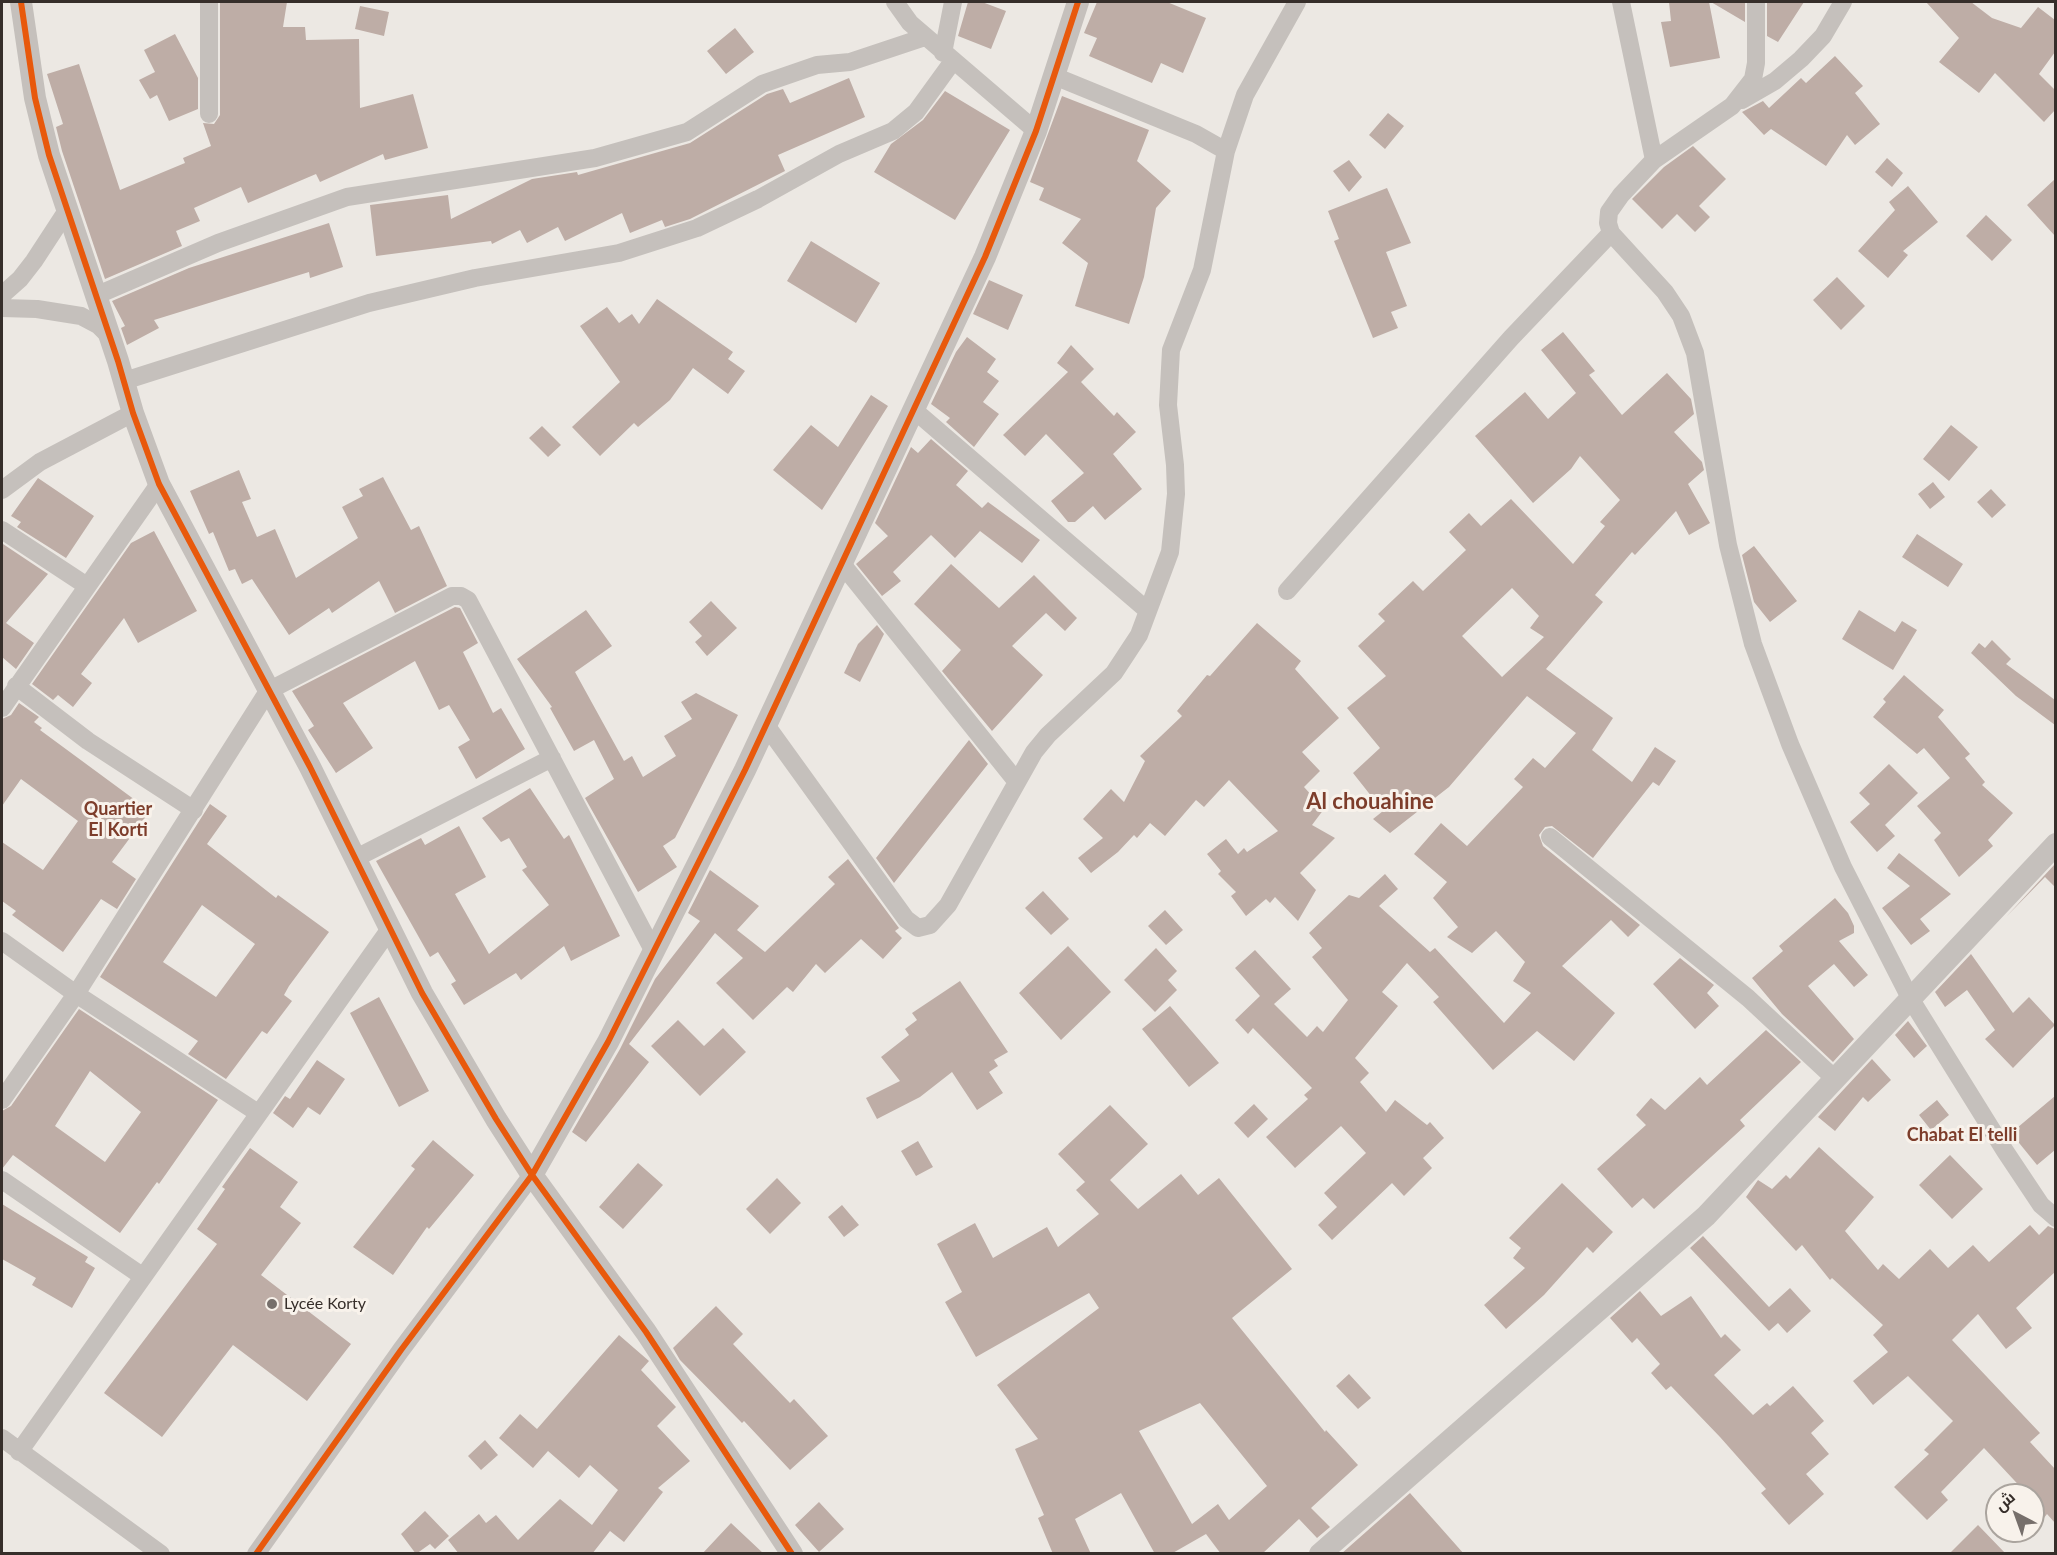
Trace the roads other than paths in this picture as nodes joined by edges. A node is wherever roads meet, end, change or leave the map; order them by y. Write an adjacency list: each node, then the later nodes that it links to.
1 (21, 2): 18 (street)
2 (209, 2): 14 (street)
3 (895, 2): 10 (street)
4 (953, 2): 11 (street)
5 (1078, 2): 12 (street)
6 (1298, 2): 16 (street)
7 (1621, 2): 17 (street)
8 (1756, 2): 13 (street)
9 (1843, 2): 13 (street)
10 (925, 37): 11 (street); 21 (street)
11 (948, 57): 15 (street); 24 (street)
12 (1054, 76): 15 (street); 16 (street)
13 (1732, 106): 17 (street)
14 (209, 114)
15 (1036, 131): 25 (street)
16 (1226, 151): 33 (street)
17 (1654, 160): 19 (street)
18 (66, 212): 20 (street); 21 (street)
19 (1611, 233): 32 (street); 48 (street)
20 (2, 295)
21 (95, 296): 23 (street)
22 (2, 309): 23 (street)
23 (109, 336): 24 (street)
24 (124, 381): 26 (street)
25 (914, 410): 30 (street); 33 (street)
26 (133, 413): 27 (street); 28 (street)
27 (159, 484): 31 (street); 35 (street)
28 (2, 490)
29 (2, 530): 31 (street)
30 (842, 564): 37 (street); 39 (street)
31 (87, 586): 34 (street)
32 (1287, 591)
33 (1148, 611): 39 (street)
34 (16, 686): 36 (street); 40 (street)
35 (268, 691): 38 (street); 40 (street); 43 (street)
36 (3, 703)
37 (766, 725): 39 (street); 46 (street)
38 (552, 758): 43 (street); 46 (street)
39 (1017, 782)
40 (194, 810): 47 (street)
41 (1550, 837): 49 (street)
42 (2055, 844): 48 (street)
43 (354, 859): 44 (street)
44 (389, 930): 51 (street); 52 (street)
45 (2, 941): 47 (street)
46 (654, 952): 52 (street)
47 (76, 994): 50 (street); 51 (street)
48 (1910, 998): 49 (street); 54 (street)
49 (1834, 1078): 61 (street)
50 (2, 1100)
51 (258, 1113): 55 (street)
52 (532, 1175): 59 (street); 60 (street)
53 (2, 1180): 55 (street)
54 (2055, 1218)
55 (142, 1276): 57 (street)
56 (2, 1438): 57 (street)
57 (19, 1452): 58 (street)
58 (161, 1554)
59 (256, 1554)
60 (792, 1554)
61 (1320, 1554)

